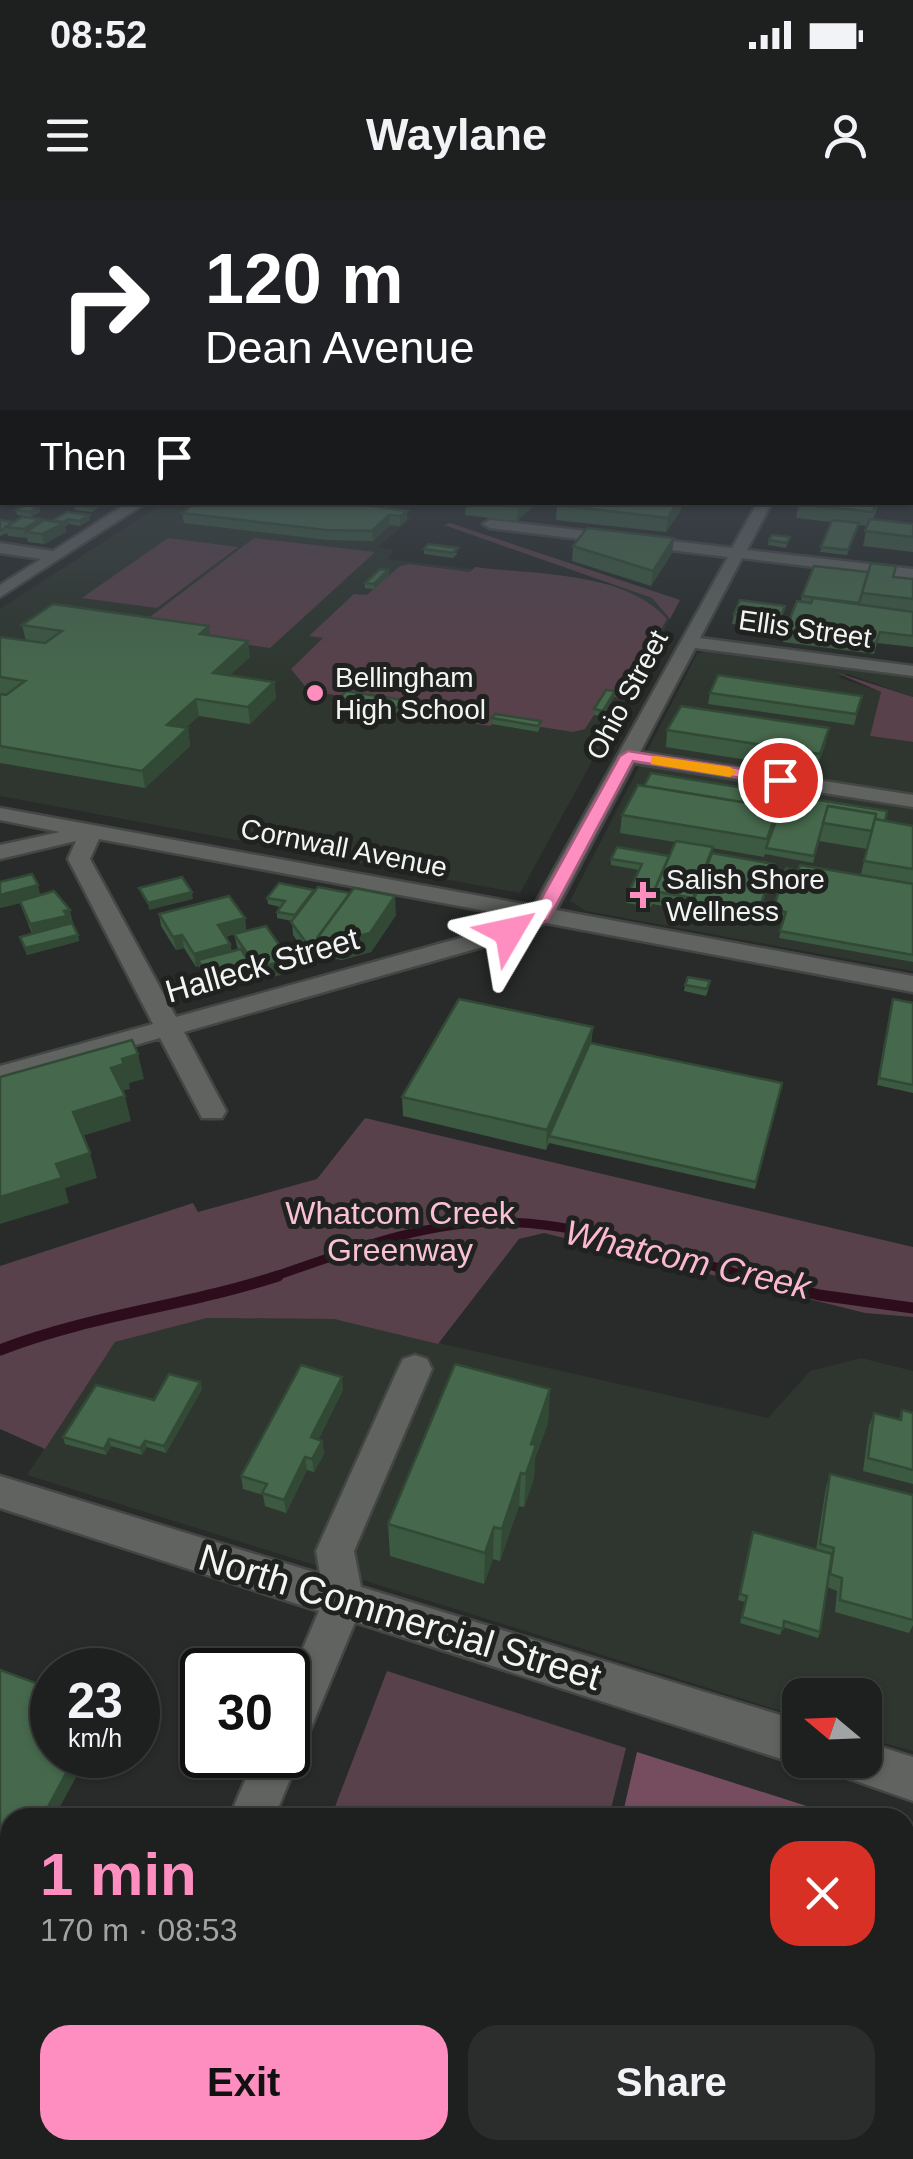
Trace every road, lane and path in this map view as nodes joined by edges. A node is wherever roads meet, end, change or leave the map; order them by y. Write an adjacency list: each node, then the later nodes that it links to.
1 (135, 505): 6 (street)
2 (763, 505): 5 (street, Ohio Street)
3 (490, 524): 5 (street)
4 (0, 548): 6 (street)
5 (738, 553): 7 (street); 9 (street, Ohio Street)
6 (56, 556): 8 (street)
7 (913, 574)
8 (0, 592)
9 (690, 642): 10 (street, Ellis Street); 11 (street, Ohio Street)
10 (913, 671)
11 (628, 756): 12 (street); 16 (street, Ohio Street)
12 (913, 801)
13 (0, 814): 14 (street, Cornwall Avenue)
14 (91, 831): 15 (street); 16 (street, Cornwall Avenue); 18 (street)
15 (0, 852)
16 (542, 916): 17 (street, Cornwall Avenue); 18 (street, Halleck Street)
17 (913, 984)
18 (168, 1028): 19 (street, Halleck Street); 20 (street)
19 (0, 1076)
20 (212, 1111)
21 (415, 1368): 23 (street)
22 (0, 1492): 23 (street, North Commercial Street)
23 (344, 1600): 24 (street); 25 (street, North Commercial Street)
24 (310, 1680)
25 (782, 1737)
26 (882, 1769): 28 (street)
27 (268, 1778): 29 (street)
28 (913, 1778)
29 (254, 1808)

